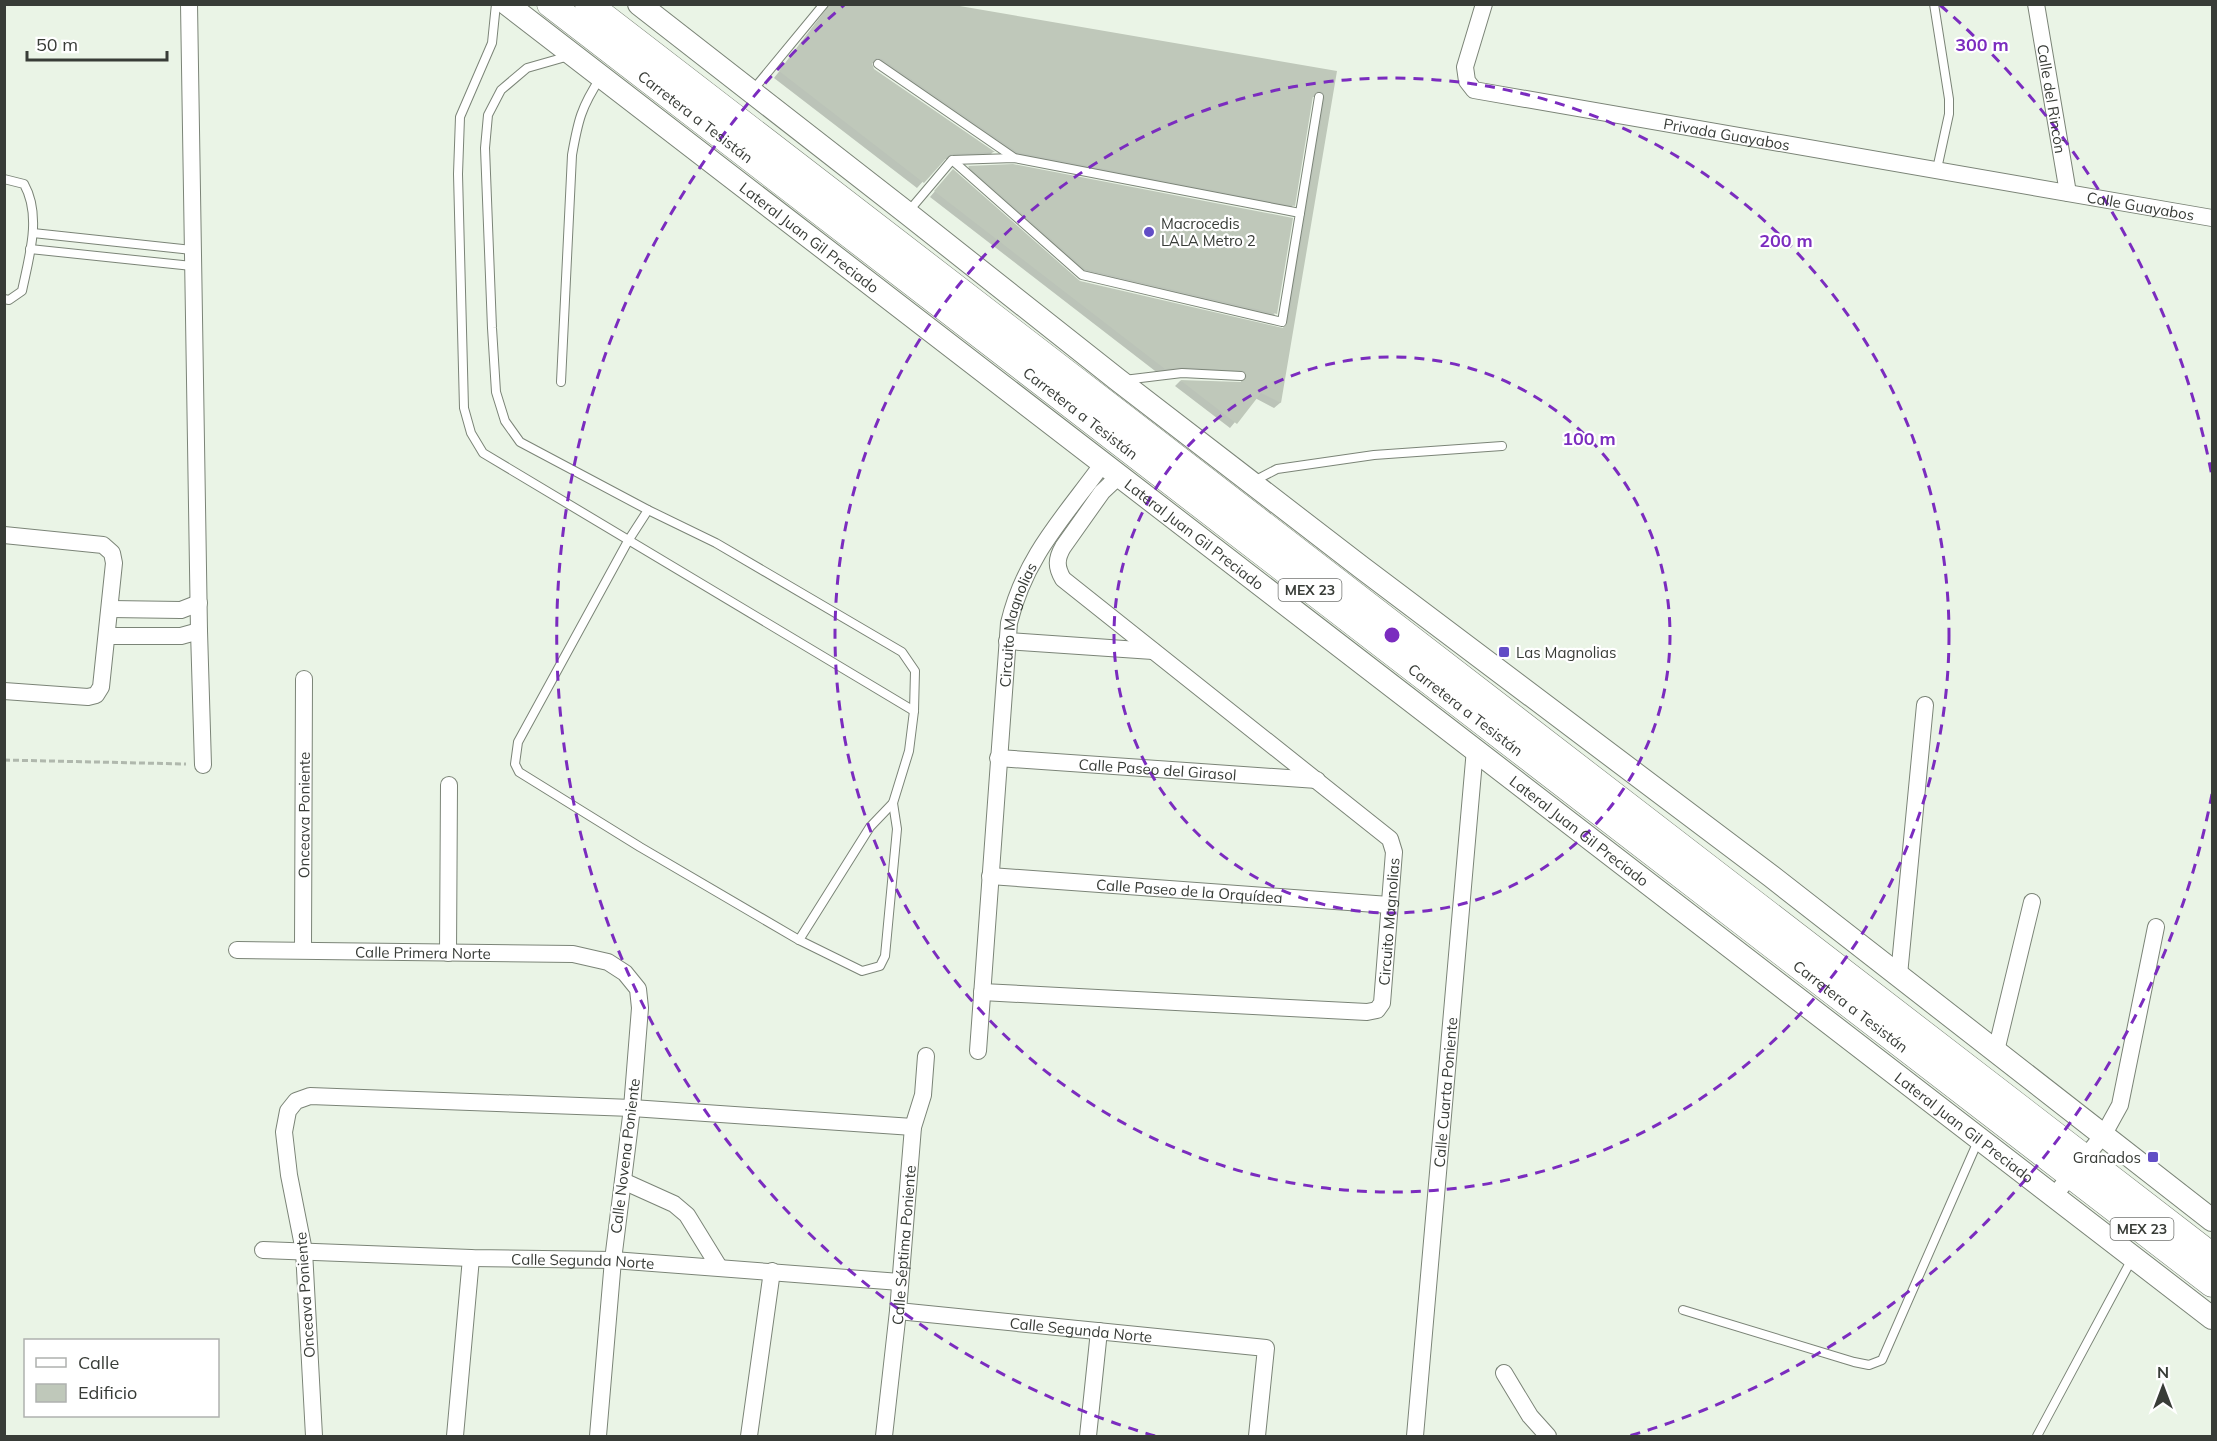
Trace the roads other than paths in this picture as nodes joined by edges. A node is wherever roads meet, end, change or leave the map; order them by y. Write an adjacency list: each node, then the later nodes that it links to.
1 (189, 4): 29 (street)
2 (496, 4): 41 (lane)
3 (507, 4): 11 (main road, Lateral Juan Gil Preciado)
4 (550, 4): 42 (main road, Carretera a Tesistán / MEX 23)
5 (588, 4): 42 (main road, Carretera a Tesistán / MEX 23)
6 (639, 4): 14 (main road)
7 (824, 4): 14 (lane)
8 (1484, 4): 18 (street, Privada Guayabos)
9 (1935, 4): 18 (lane)
10 (2036, 4): 20 (street, Calle del Rincón)
11 (572, 55): 13 (main road, Lateral Juan Gil Preciado); 38 (lane)
12 (878, 64): 16 (lane)
13 (601, 77): 34 (lane); 36 (main road, Lateral Juan Gil Preciado)
14 (751, 93): 21 (main road)
15 (1318, 97): 22 (lane)
16 (1014, 158): 17 (lane); 22 (lane)
17 (952, 160): 21 (lane); 22 (lane)
18 (1937, 169): 20 (street, Privada Guayabos)
19 (4, 180): 24 (lane)
20 (2068, 193): 23 (street, Calle Guayabos)
21 (907, 213): 33 (main road)
22 (1300, 213)
23 (2212, 218)
24 (33, 232): 25 (lane); 27 (lane)
25 (110, 240): 26 (lane); 28 (lane)
26 (147, 244): 29 (lane); 30 (lane)
27 (30, 249): 28 (lane); 31 (lane)
28 (108, 257): 30 (lane)
29 (192, 258): 30 (lane); 46 (street)
30 (145, 261)
31 (4, 299)
32 (1242, 376): 33 (lane)
33 (1118, 380): 37 (main road)
34 (561, 382)
35 (1502, 446): 37 (lane)
36 (1112, 469): 44 (main road, Lateral Juan Gil Preciado); 51 (street, Circuito Magnolias); 52 (street, Circuito Magnolias)
37 (1251, 482): 39 (main road)
38 (648, 510): 41 (lane); 56 (lane)
39 (1295, 517): 42 (main road); 43 (main road)
40 (4, 535): 47 (street)
41 (628, 541): 56 (lane); 67 (lane)
42 (1287, 557): 44 (main road); 45 (main road, Carretera a Tesistán / MEX 23)
43 (1361, 567): 45 (main road); 72 (main road)
44 (1249, 576): 48 (main road, Lateral Juan Gil Preciado)
45 (1325, 587): 48 (main road); 81 (main road, Carretera a Tesistán / MEX 23)
46 (199, 603): 47 (street); 49 (street)
47 (111, 609): 50 (street)
48 (1314, 626): 57 (main road, Lateral Juan Gil Preciado)
49 (199, 631): 50 (street); 59 (street)
50 (108, 636): 54 (street)
51 (1007, 641): 52 (street); 58 (street, Circuito Magnolias)
52 (1153, 651): 60 (street, Circuito Magnolias)
53 (304, 679): 69 (street, Onceava Poniente)
54 (4, 691)
55 (1925, 705): 72 (street)
56 (914, 711): 62 (lane)
57 (1475, 749): 80 (main road, Lateral Juan Gil Preciado); 107 (street, Calle Cuarta Poniente)
58 (998, 758): 60 (street, Calle Paseo del Girasol); 63 (street, Circuito Magnolias)
59 (203, 765)
60 (1317, 780): 65 (street, Circuito Magnolias)
61 (449, 785): 70 (street)
62 (893, 802): 67 (lane); 67 (lane)
63 (990, 876): 65 (street, Calle Paseo de la Orquídea); 73 (street, Circuito Magnolias)
64 (2032, 902): 75 (street)
65 (1389, 905): 73 (street, Circuito Magnolias)
66 (2156, 927): 79 (street)
67 (799, 940)
68 (237, 950): 69 (street, Calle Primera Norte)
69 (303, 950): 70 (street, Calle Primera Norte)
70 (448, 952): 71 (street, Calle Primera Norte)
71 (608, 962): 77 (street, Calle Novena Poniente)
72 (1899, 975): 75 (main road)
73 (982, 992): 74 (street, Circuito Magnolias)
74 (978, 1051)
75 (1996, 1051): 79 (main road)
76 (926, 1056): 78 (street, Calle Séptima Poniente)
77 (632, 1108): 78 (street); 82 (street, Calle Novena Poniente); 86 (street, Onceava Poniente)
78 (913, 1127): 93 (street, Calle Séptima Poniente)
79 (2104, 1134): 81 (street); 84 (main road)
80 (1979, 1137): 83 (main road, Lateral Juan Gil Preciado); 95 (lane)
81 (2077, 1167): 83 (street); 87 (main road, Carretera a Tesistán / MEX 23); 94 (main road, Carretera a Tesistán / MEX 23)
82 (623, 1181): 90 (street, Calle Novena Poniente); 91 (street)
83 (2054, 1196): 88 (main road, Lateral Juan Gil Preciado)
84 (2212, 1220)
85 (263, 1250): 86 (street, Calle Segunda Norte)
86 (304, 1251): 89 (street, Calle Segunda Norte); 100 (street, Onceava Poniente)
87 (2212, 1256)
88 (2134, 1257): 97 (main road, Lateral Juan Gil Preciado); 109 (lane)
89 (471, 1258): 90 (street, Calle Segunda Norte); 101 (street)
90 (613, 1260): 91 (street, Calle Segunda Norte); 102 (street, Calle Novena Poniente)
91 (719, 1267): 92 (street, Calle Segunda Norte)
92 (771, 1271): 93 (street, Calle Segunda Norte); 103 (street)
93 (900, 1282): 96 (street, Calle Séptima Poniente)
94 (2212, 1284)
95 (1683, 1310)
96 (898, 1311): 98 (street, Calle Segunda Norte); 104 (street, Calle Séptima Poniente)
97 (2212, 1318)
98 (1099, 1331): 105 (street); 106 (street, Calle Segunda Norte)
99 (1504, 1373): 108 (street)
100 (314, 1437)
101 (455, 1437)
102 (598, 1437)
103 (749, 1437)
104 (884, 1437)
105 (1088, 1437)
106 (1257, 1437)
107 (1415, 1437)
108 (1548, 1437)
109 (2037, 1437)

